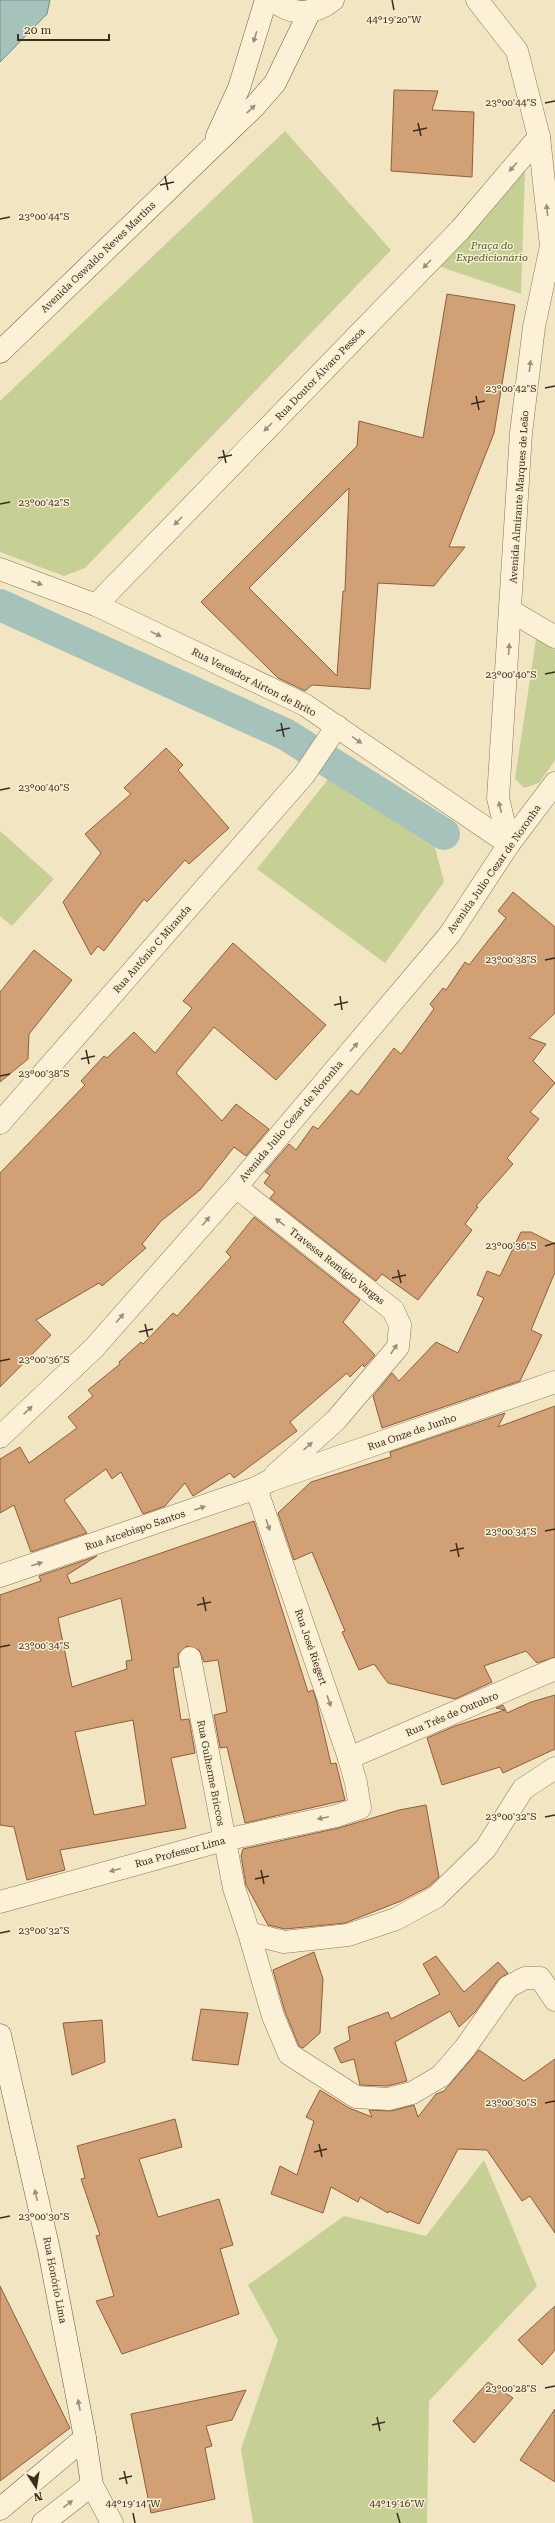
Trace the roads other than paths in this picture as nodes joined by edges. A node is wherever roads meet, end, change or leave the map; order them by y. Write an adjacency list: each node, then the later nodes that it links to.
1 (266, 0): 7 (street, Avenida Oswaldo Neves Martins, one-way to 7)
2 (273, 0): 5 (street)
3 (332, 0): 5 (street)
4 (477, 0): 6 (street, Avenida Almirante Marques de Leão)
5 (310, 11): 7 (street, Avenida Oswaldo Neves Martins, one-way to 5)
6 (539, 137): 10 (street, Rua Doutor Álvaro Pessoa, one-way to 10); 11 (street, Avenida Almirante Marques de Leão, one-way to 6)
7 (213, 146): 8 (street, Avenida Oswaldo Neves Martins)
8 (0, 352)
9 (0, 569): 10 (street, Rua Vereador Aírton de Brito, one-way to 10)
10 (96, 605): 13 (street, Rua Vereador Aírton de Brito, one-way to 13)
11 (512, 611): 12 (street); 15 (street, Avenida Almirante Marques de Leão, one-way to 11)
12 (555, 636)
13 (337, 726): 15 (street, Rua Vereador Aírton de Brito, one-way to 15); 16 (street, Rua Antônio C Miranda)
14 (555, 783): 15 (street, Avenida Julio Cezar de Noronha)
15 (509, 844): 17 (street, Avenida Julio Cezar de Noronha, one-way to 15)
16 (0, 1123)
17 (236, 1187): 19 (street, Avenida Julio Cezar de Noronha, one-way to 17); 20 (street, Travessa Remígio Vargas, one-way to 17)
18 (555, 1382): 20 (street, Rua Onze de Junho)
19 (0, 1437)
20 (262, 1485): 21 (street, Rua Arcebispo Santos, one-way to 20); 24 (street, Rua José Riegert, one-way to 24)
21 (0, 1576)
22 (190, 1658): 27 (street, Rua Guiherme Briccos)
23 (555, 1669): 24 (street, Rua Três de Outubro)
24 (349, 1758): 26 (street, Rua José Riegert)
25 (555, 1768): 29 (street)
26 (360, 1808): 27 (street, Rua Professor Lima, one-way to 27)
27 (224, 1840): 28 (street, Rua Professor Lima, one-way to 28); 29 (street, Rua Guiherme Briccos)
28 (0, 1902)
29 (249, 1933): 30 (street, Rua Guiherme Briccos)
30 (555, 2000)
31 (0, 2035): 32 (street, Rua Honório Lima)
32 (3, 2067): 33 (street, Rua Honório Lima, one-way to 32)
33 (85, 2438): 34 (street, Rua Honório Lima); 35 (street)
34 (92, 2485): 36 (street, one-way to 34); 37 (street, Rua Honório Lima)
35 (0, 2508)
36 (43, 2523)
37 (112, 2523)

